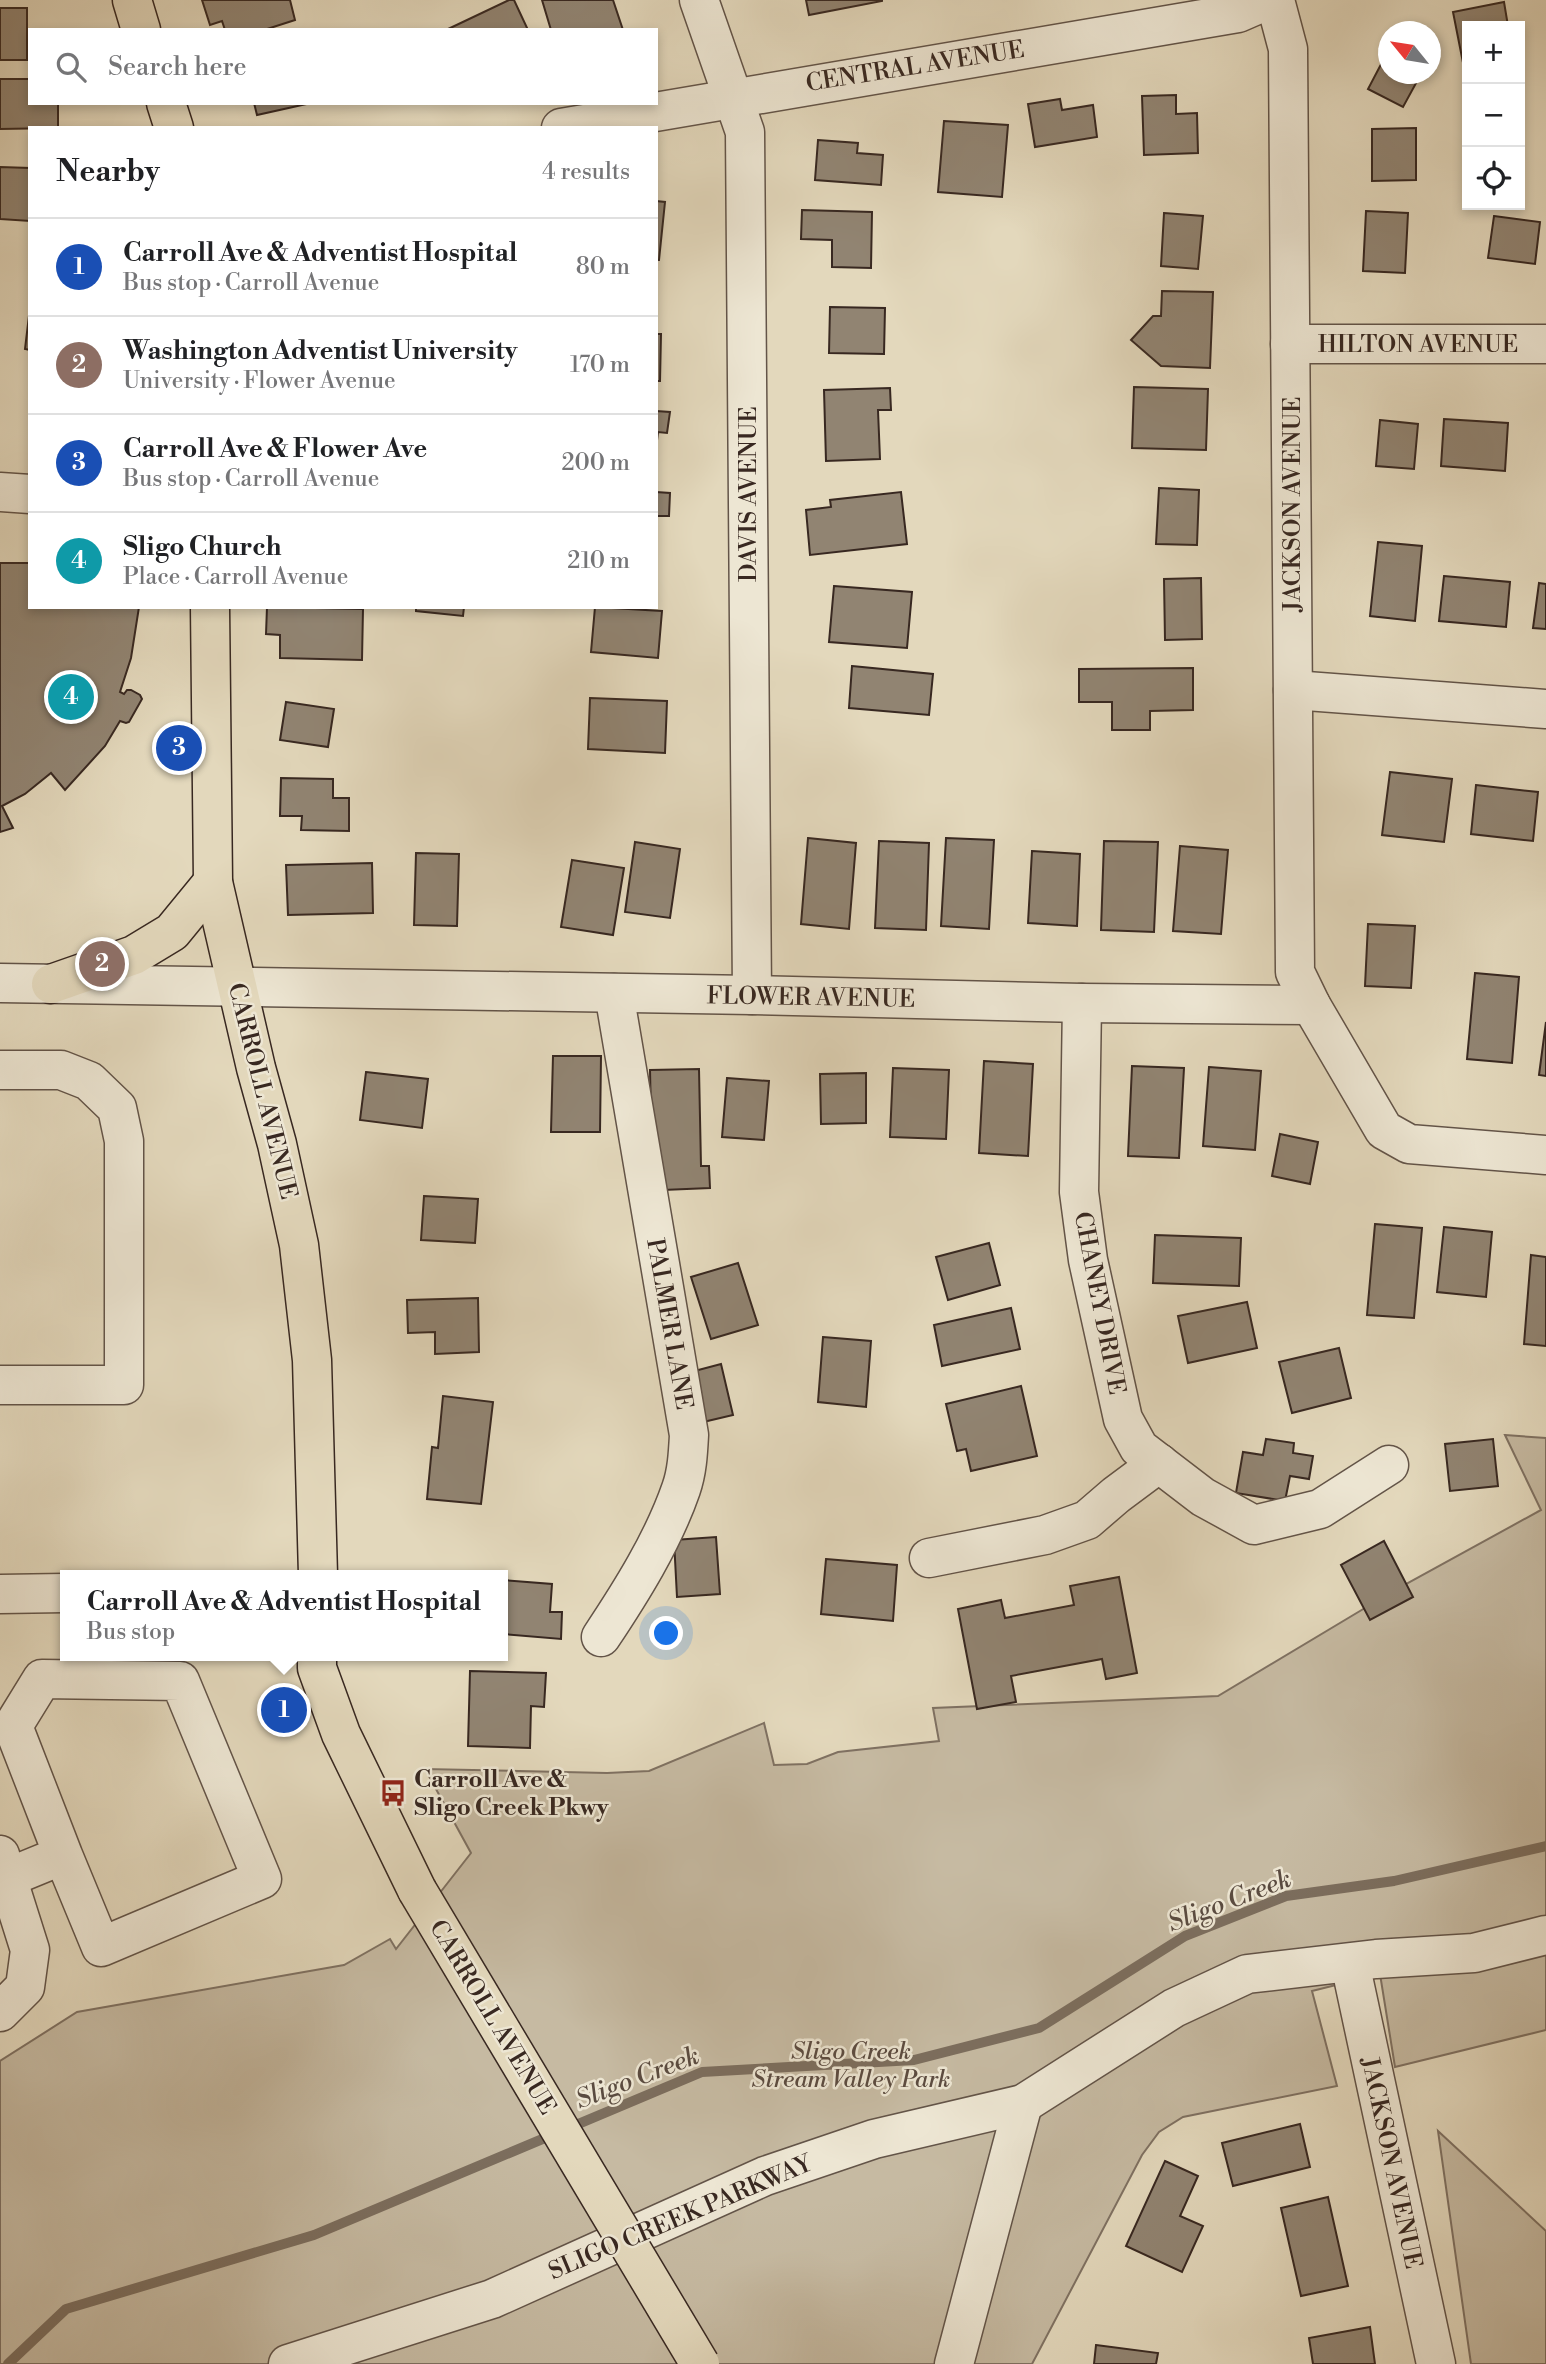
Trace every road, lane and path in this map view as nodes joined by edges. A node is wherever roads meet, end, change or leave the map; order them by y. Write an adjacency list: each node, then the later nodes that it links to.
1 (132, 0): 5 (main road)
2 (699, 0): 6 (street, DAVIS AVENUE)
3 (1268, 0): 6 (street, CENTRAL AVENUE)
4 (1275, 0): 10 (street, JACKSON AVENUE)
5 (140, 28)
6 (733, 97): 9 (street, CENTRAL AVENUE); 22 (street, DAVIS AVENUE)
7 (167, 105): 8 (main road)
8 (173, 126)
9 (572, 126)
10 (1290, 344): 11 (street, HILTON AVENUE); 15 (street, JACKSON AVENUE)
11 (1546, 344)
12 (0, 492): 13 (street)
13 (28, 494)
14 (210, 609): 17 (main road, CARROLL AVENUE)
15 (1293, 690): 16 (street); 24 (street, JACKSON AVENUE)
16 (1546, 709)
17 (214, 882): 19 (main road); 20 (main road, CARROLL AVENUE)
18 (0, 983): 19 (street, FLOWER AVENUE)
19 (51, 985): 20 (street, FLOWER AVENUE)
20 (237, 988): 21 (street, FLOWER AVENUE); 31 (main road, CARROLL AVENUE)
21 (614, 993): 22 (street, FLOWER AVENUE); 34 (street, PALMER LANE)
22 (752, 995): 23 (street, FLOWER AVENUE)
23 (1082, 1003): 24 (street, FLOWER AVENUE); 28 (street, CHANEY DRIVE)
24 (1311, 1005): 26 (street)
25 (0, 1070): 27 (street)
26 (1546, 1155)
27 (0, 1385)
28 (1159, 1463): 29 (street, CHANEY DRIVE); 30 (street)
29 (1389, 1465)
30 (929, 1558)
31 (318, 1570)
32 (60, 1593): 33 (street)
33 (0, 1594)
34 (601, 1637)
35 (317, 1661): 44 (main road, CARROLL AVENUE, bridge)
36 (103, 1668): 37 (street); 37 (street)
37 (62, 1855): 38 (street)
38 (4, 1867): 41 (street)
39 (1546, 1935): 40 (street, SLIGO CREEK PARKWAY)
40 (1350, 1962): 42 (street, SLIGO CREEK PARKWAY); 46 (street, JACKSON AVENUE)
41 (0, 2012)
42 (1023, 2104): 43 (street, SLIGO CREEK PARKWAY); 45 (street)
43 (288, 2364)
44 (700, 2364)
45 (954, 2364)
46 (1436, 2364)

